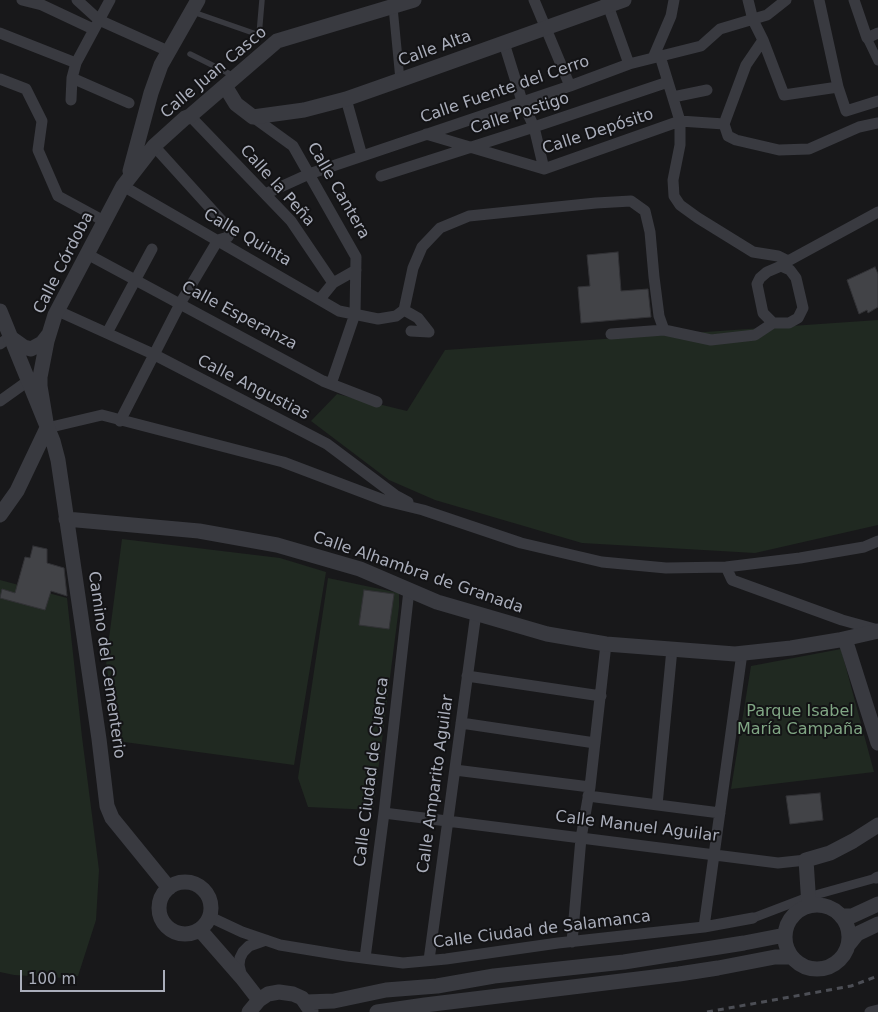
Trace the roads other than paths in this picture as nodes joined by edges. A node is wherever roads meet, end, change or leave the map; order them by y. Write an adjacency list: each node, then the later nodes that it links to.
1 (22, 0): 15 (street)
2 (77, 0): 18 (street)
3 (110, 0): 18 (street)
4 (262, 0): 16 (lane)
5 (414, 0): 13 (street, Calle Juan Casco)
6 (534, 0): 19 (street)
7 (624, 0): 14 (street, Calle Alta)
8 (674, 0): 26 (street)
9 (748, 0): 17 (street)
10 (786, 0): 17 (street, Calle Fuente del Cerro)
11 (819, 0): 36 (street)
12 (854, 0): 21 (street)
13 (392, 3): 32 (street); 33 (street, Calle Juan Casco)
14 (607, 3): 19 (street, Calle Alta); 29 (street)
15 (49, 4): 18 (street)
16 (195, 6): 24 (street)
17 (754, 20): 22 (street); 26 (street, Calle Fuente del Cerro)
18 (96, 25): 24 (street); 28 (street)
19 (546, 29): 23 (street, Calle Alta); 35 (street)
20 (0, 33): 28 (street)
21 (873, 36): 27 (street)
22 (763, 40): 36 (street); 48 (street)
23 (504, 42): 32 (street, Calle Alta); 41 (street)
24 (168, 51): 50 (street)
25 (190, 54): 33 (lane, Calle Cantera)
26 (657, 57): 29 (street, Calle Fuente del Cerro); 34 (street)
27 (878, 61)
28 (76, 63): 30 (street)
29 (629, 64): 35 (street, Calle Fuente del Cerro)
30 (72, 78): 40 (street); 43 (street)
31 (0, 79): 61 (street)
32 (400, 80): 39 (street, Calle Alta)
33 (230, 82): 44 (street, Calle Juan Casco); 45 (street, Calle Cantera)
34 (668, 82): 38 (street); 49 (street, Calle Postigo)
35 (570, 86): 41 (street, Calle Fuente del Cerro)
36 (838, 87): 42 (street)
37 (707, 90): 38 (street)
38 (673, 97): 46 (street)
39 (346, 99): 45 (street, Calle Alta); 54 (street)
40 (70, 100)
41 (522, 101): 49 (street); 51 (street, Calle Fuente del Cerro)
42 (878, 101)
43 (129, 102)
44 (190, 116): 52 (street, Calle Juan Casco); 59 (street, Calle la Peña)
45 (254, 117): 56 (street, Calle Cantera)
46 (680, 122): 48 (street, Calle Depósito); 55 (street, Calle Depósito); 65 (street)
47 (878, 123): 48 (street)
48 (724, 124)
49 (534, 127): 53 (street, Calle Postigo); 55 (street)
50 (142, 130): 52 (street); 58 (street)
51 (426, 134): 53 (street, Calle Depósito); 54 (street, Calle Fuente del Cerro)
52 (154, 146): 58 (street, Calle Juan Casco); 62 (street)
53 (470, 147): 55 (street, Calle Depósito); 57 (street, Calle Postigo)
54 (362, 156): 56 (street, Calle Fuente del Cerro)
55 (544, 169)
56 (309, 174): 59 (street, Calle Fuente del Cerro); 66 (street, Calle Cantera)
57 (381, 176)
58 (126, 182): 61 (street, Calle Córdoba); 62 (street, Calle Quinta)
59 (265, 194): 68 (street, Calle la Peña)
60 (878, 212): 65 (street)
61 (104, 221): 64 (street, Calle Córdoba)
62 (218, 240): 69 (street, Calle Quinta); 70 (street)
63 (152, 250): 67 (street)
64 (87, 254): 67 (street, Calle Esperanza); 73 (street, Calle Córdoba)
65 (787, 265): 75 (street); 75 (street)
66 (356, 270): 68 (street); 74 (street, Calle Cantera)
67 (135, 280): 70 (street, Calle Esperanza); 79 (street)
68 (333, 283): 69 (street)
69 (320, 299): 74 (street, Calle Quinta)
70 (181, 302): 82 (street); 84 (street, Calle Esperanza)
71 (404, 310): 74 (street, Calle Quinta); 76 (street); 77 (street)
72 (0, 311): 81 (street)
73 (58, 311): 78 (street, Calle Córdoba); 79 (street, Calle Angustias)
74 (355, 314): 84 (street, Calle Cantera)
75 (773, 324): 76 (street)
76 (664, 330): 80 (street)
77 (411, 331)
78 (49, 333): 81 (street); 88 (street, Calle Córdoba)
79 (106, 333): 82 (street, Calle Angustias)
80 (611, 334)
81 (5, 340): 83 (street)
82 (153, 354): 87 (street); 89 (street, Calle Angustias)
83 (28, 381): 85 (street); 88 (street)
84 (331, 384): 86 (street, Calle Esperanza)
85 (0, 402)
86 (377, 402)
87 (120, 421): 88 (street); 89 (street)
88 (47, 428): 90 (street); 91 (street, Camino del Cementerio)
89 (423, 510): 93 (street)
90 (0, 514)
91 (66, 519): 94 (street, Calle Alhambra de Granada); 118 (street, Camino del Cementerio)
92 (878, 541): 93 (street)
93 (726, 567): 96 (street)
94 (410, 590): 95 (street, Calle Alhambra de Granada); 110 (street, Calle Ciudad de Cuenca)
95 (476, 613): 99 (street, Calle Alhambra de Granada); 102 (street, Calle Amparito Aguilar)
96 (842, 620): 97 (street); 98 (street)
97 (878, 631): 98 (street, Calle Alhambra de Granada)
98 (845, 639): 101 (street, Calle Alhambra de Granada); 106 (street)
99 (606, 644): 100 (street, Calle Alhambra de Granada); 103 (street)
100 (672, 649): 101 (street, Calle Alhambra de Granada); 109 (street)
101 (742, 653): 111 (street)
102 (467, 676): 103 (street); 104 (street, Calle Amparito Aguilar)
103 (601, 696): 105 (street)
104 (461, 723): 105 (street); 107 (street, Calle Amparito Aguilar)
105 (595, 743): 108 (street)
106 (878, 743)
107 (455, 770): 108 (street); 112 (street, Calle Amparito Aguilar)
108 (589, 792): 109 (street); 114 (street)
109 (657, 805): 111 (street)
110 (384, 813): 112 (street, Calle Manuel Aguilar); 131 (street, Calle Ciudad de Cuenca)
111 (720, 813): 115 (street)
112 (448, 821): 114 (street, Calle Manuel Aguilar); 133 (street, Calle Amparito Aguilar)
113 (878, 825): 116 (street, Calle Manuel Aguilar)
114 (581, 838): 115 (street, Calle Manuel Aguilar); 129 (street)
115 (714, 854): 116 (street, Calle Manuel Aguilar); 125 (street)
116 (806, 860): 119 (street)
117 (877, 877): 119 (street, Calle Ciudad de Salamanca)
118 (169, 888): 122 (street); 126 (street)
119 (809, 901): 121 (street); 123 (street, Calle Ciudad de Salamanca); 127 (street)
120 (878, 904): 121 (street)
121 (842, 916): 130 (street)
122 (210, 917): 126 (street); 128 (street, Calle Ciudad de Salamanca)
123 (753, 918): 125 (street, Calle Ciudad de Salamanca)
124 (878, 924): 130 (street)
125 (704, 927): 129 (street, Calle Ciudad de Salamanca)
126 (200, 930): 134 (street)
127 (785, 935): 132 (street); 136 (street)
128 (266, 940): 131 (street, Calle Ciudad de Salamanca); 134 (street)
129 (572, 942): 133 (street, Calle Ciudad de Salamanca)
130 (849, 944): 132 (street)
131 (365, 958): 133 (street, Calle Ciudad de Salamanca)
132 (794, 959): 139 (street)
133 (429, 960)
134 (242, 978): 135 (street)
135 (259, 1000): 136 (street); 138 (street)
136 (309, 1007)
137 (878, 1010): 140 (street)
138 (249, 1012)
139 (378, 1012)
140 (870, 1012)

